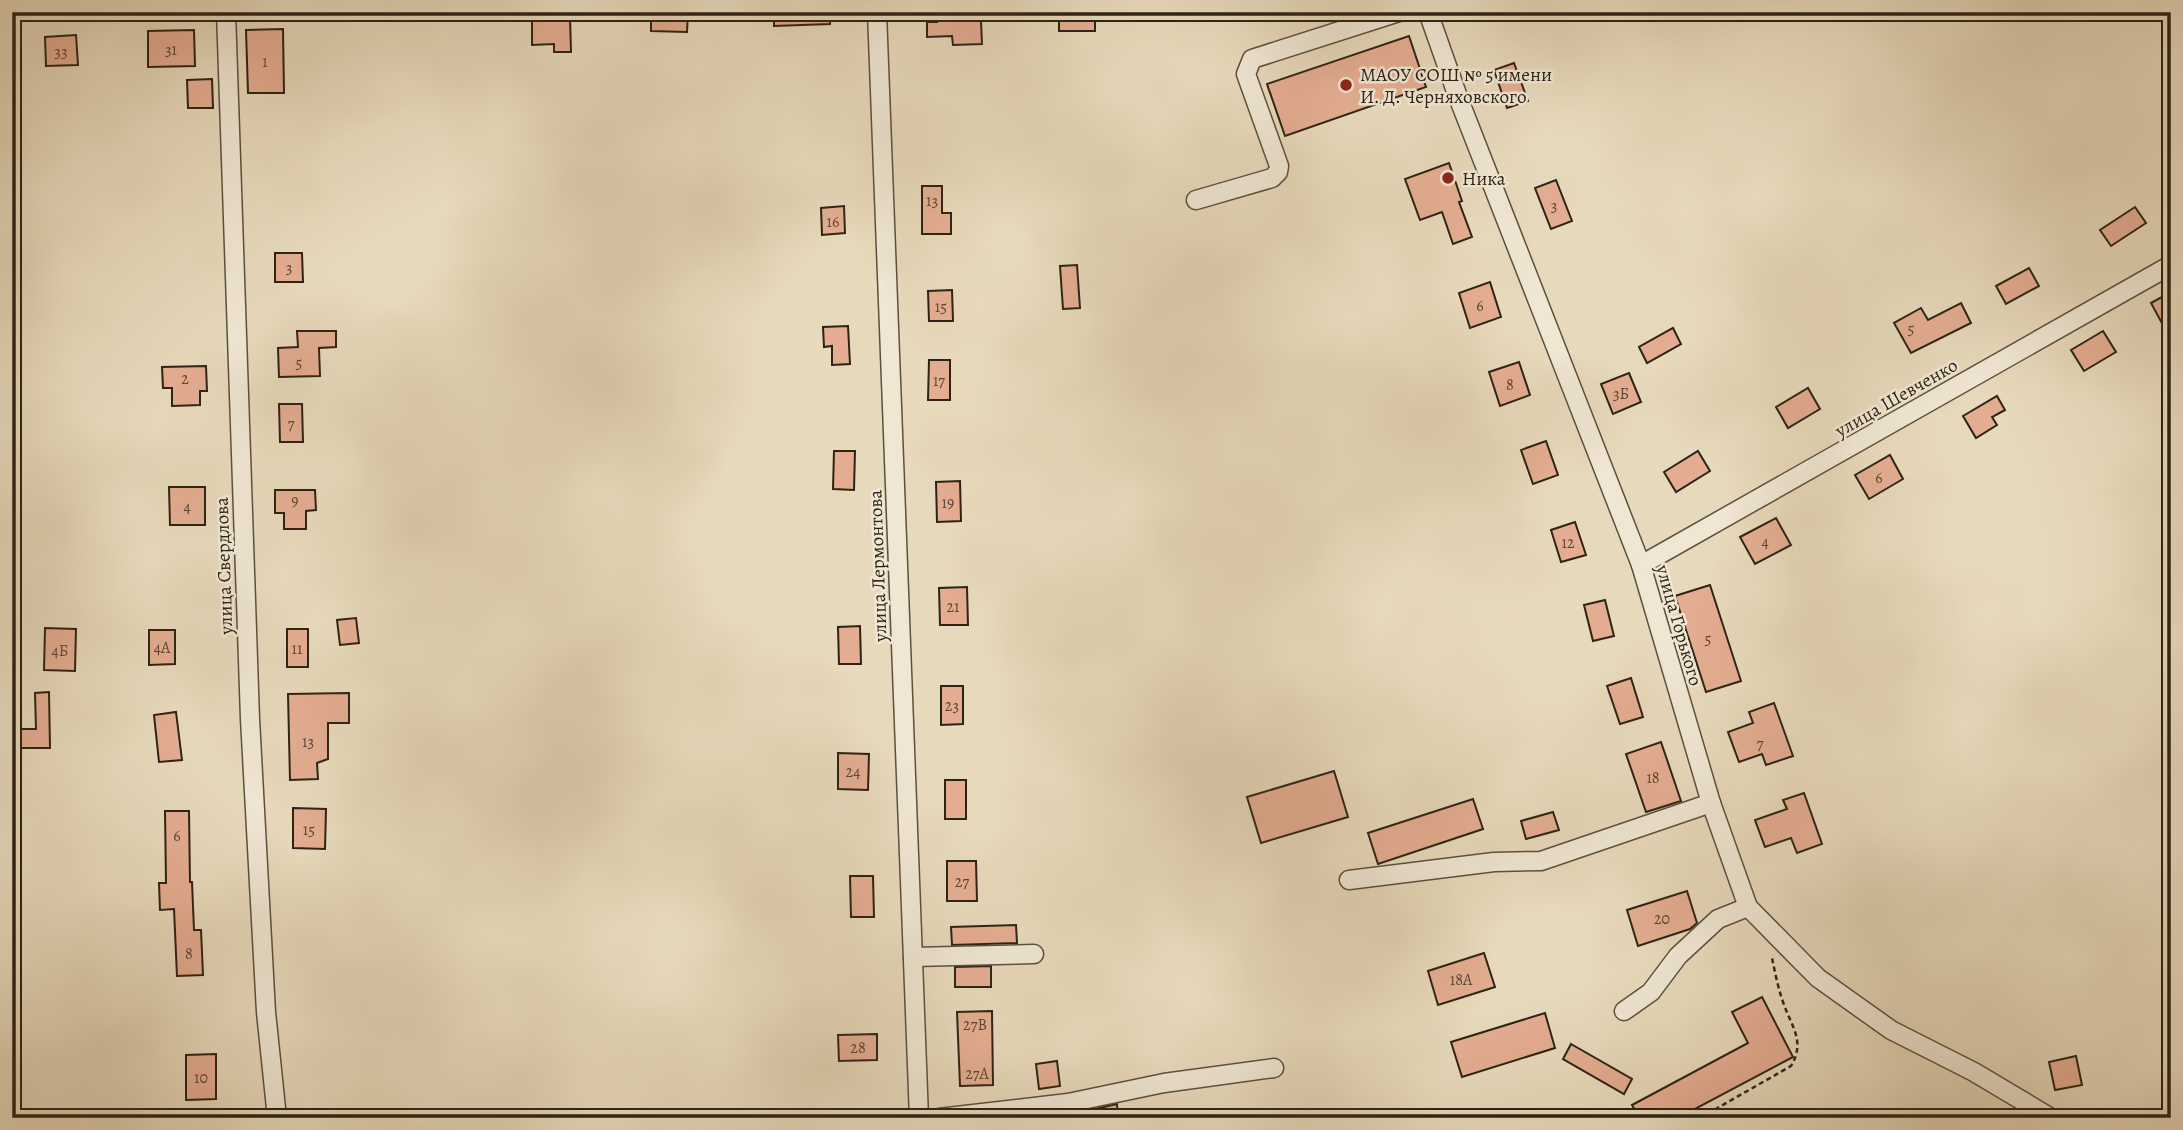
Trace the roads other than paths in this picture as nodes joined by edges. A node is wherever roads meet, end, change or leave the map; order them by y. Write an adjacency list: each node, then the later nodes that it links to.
1 (226, 12): 15 (street, улица Свердлова)
2 (877, 12): 12 (street, улица Лермонтова)
3 (1399, 12): 5 (street)
4 (1428, 12): 7 (street, улица Горького)
5 (1196, 200)
6 (2171, 265): 7 (street, улица Шевченко)
7 (1641, 565): 8 (street, улица Горького)
8 (1711, 803): 9 (street); 10 (street, улица Горького)
9 (1349, 880)
10 (1748, 907): 13 (street); 18 (street, улица Горького)
11 (1034, 954): 12 (street)
12 (913, 957): 16 (street, улица Лермонтова)
13 (1624, 1011)
14 (1274, 1068): 17 (street)
15 (277, 1118)
16 (919, 1118)
17 (939, 1118)
18 (2051, 1118)

